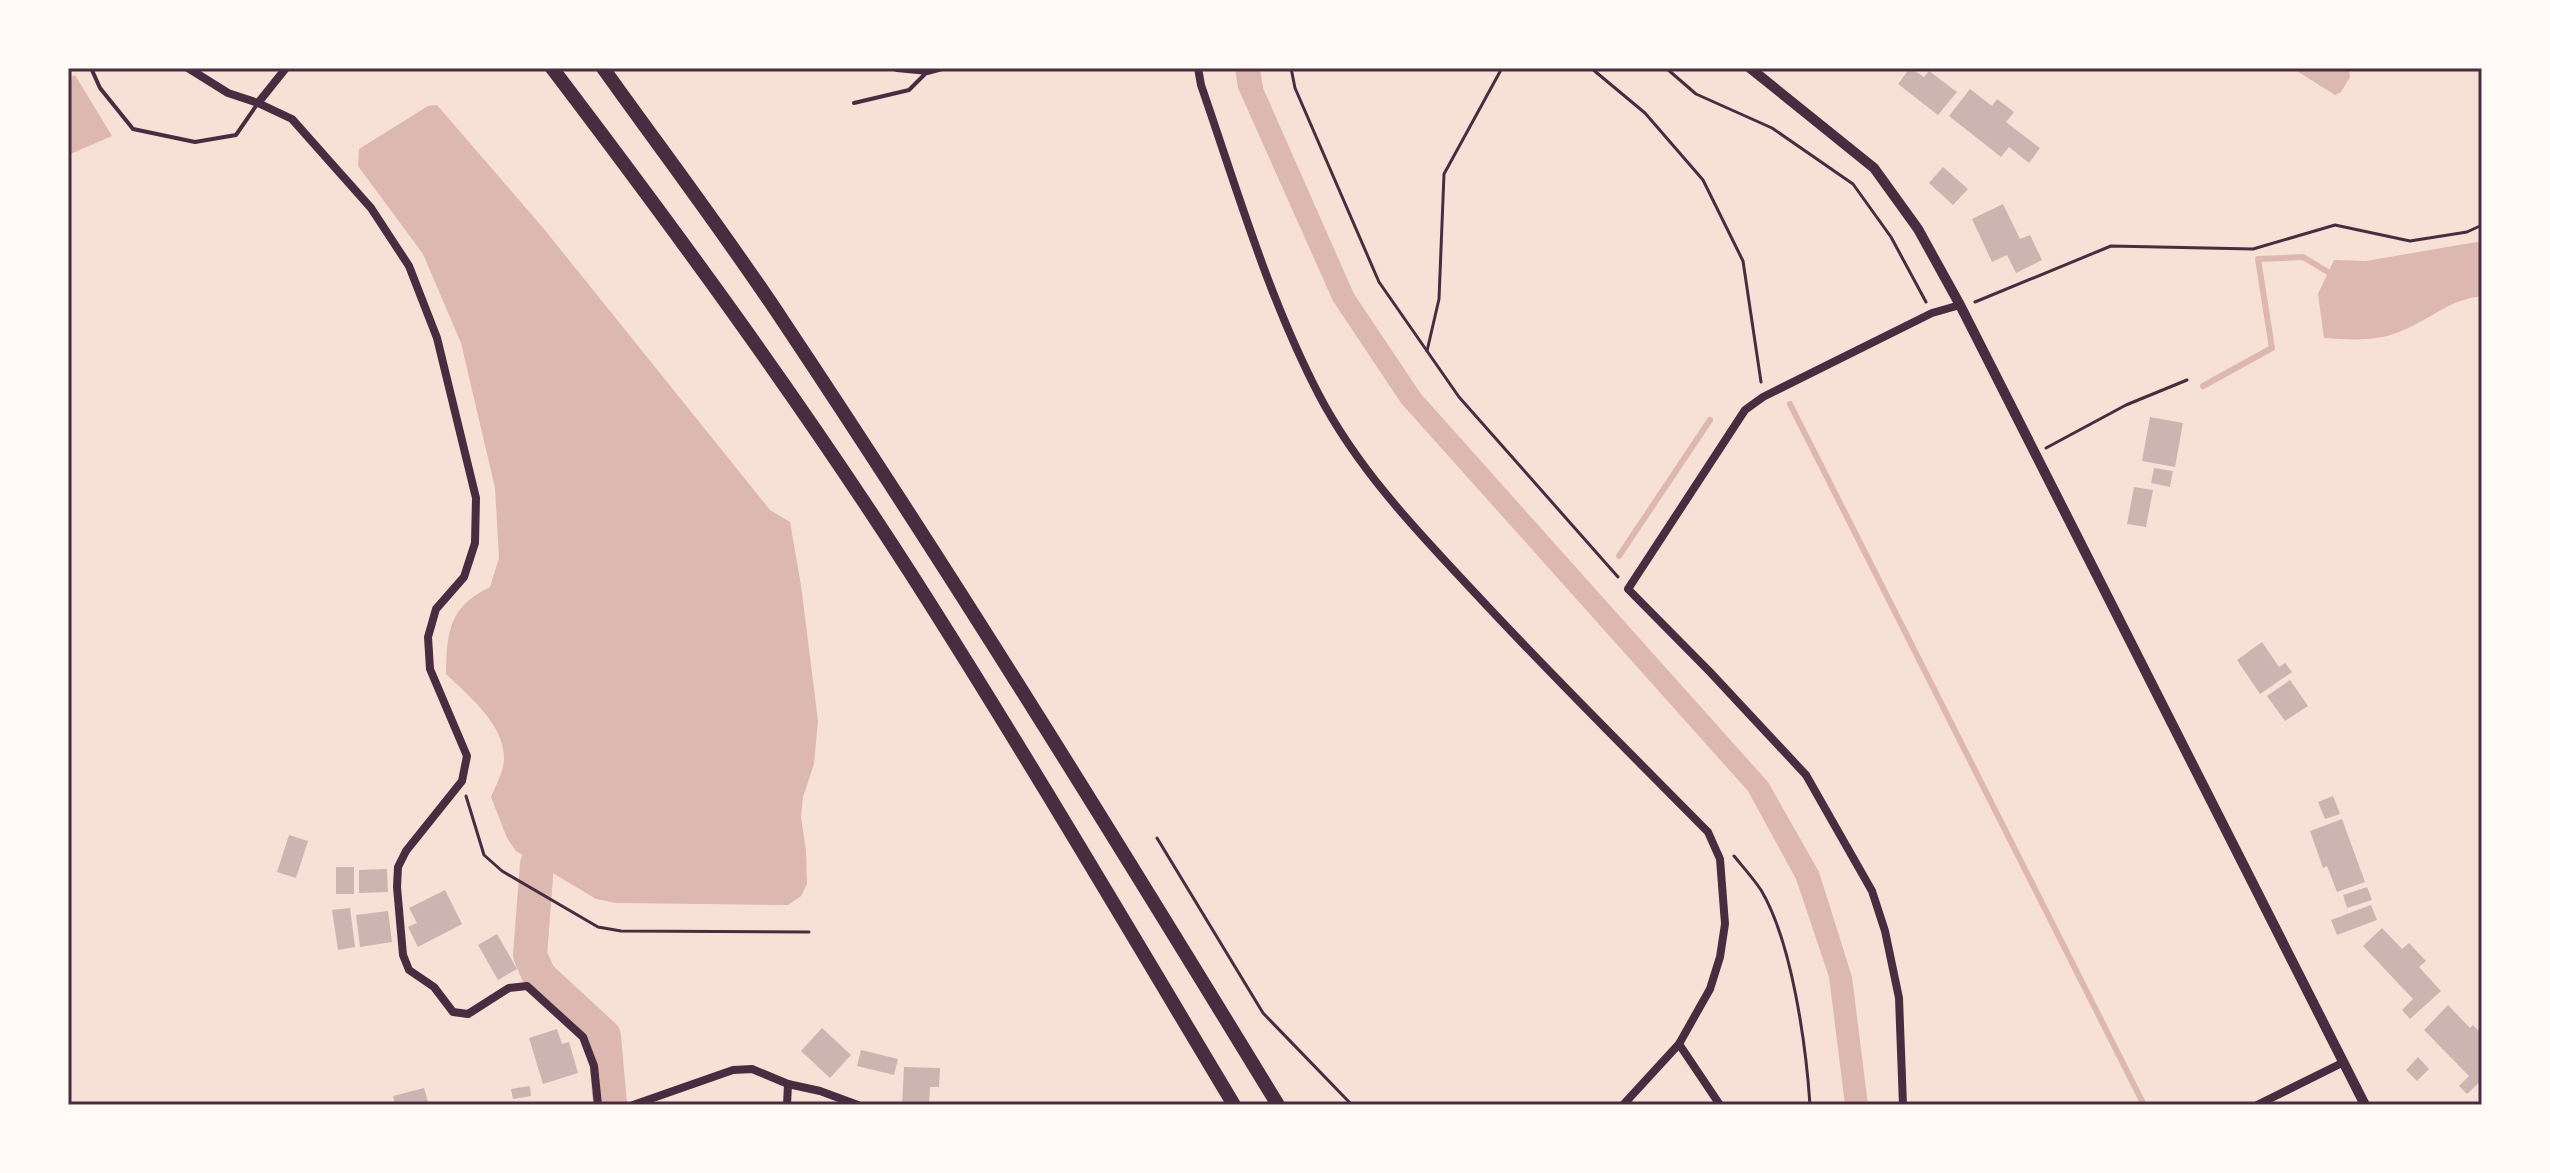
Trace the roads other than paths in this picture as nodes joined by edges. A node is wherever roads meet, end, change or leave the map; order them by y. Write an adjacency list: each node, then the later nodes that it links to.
1 (91, 68): 11 (lane)
2 (188, 68): 11 (street)
3 (286, 68): 11 (street)
4 (552, 68): 21 (highway)
5 (603, 68): 22 (highway)
6 (897, 68): 10 (street)
7 (939, 68): 10 (street)
8 (1198, 68): 14 (street)
9 (1750, 68): 13 (street)
10 (927, 70): 12 (lane)
11 (258, 103): 17 (street)
12 (854, 103)
13 (1960, 305): 15 (street); 25 (street)
14 (1679, 1044): 23 (street); 24 (street)
15 (2344, 1062): 26 (street); 27 (street)
16 (788, 1084): 18 (street); 19 (street); 20 (street)
17 (598, 1105)
18 (633, 1105)
19 (787, 1105)
20 (858, 1105)
21 (1234, 1105)
22 (1278, 1105)
23 (1623, 1105)
24 (1720, 1105)
25 (1903, 1105)
26 (2257, 1105)
27 (2365, 1105)

